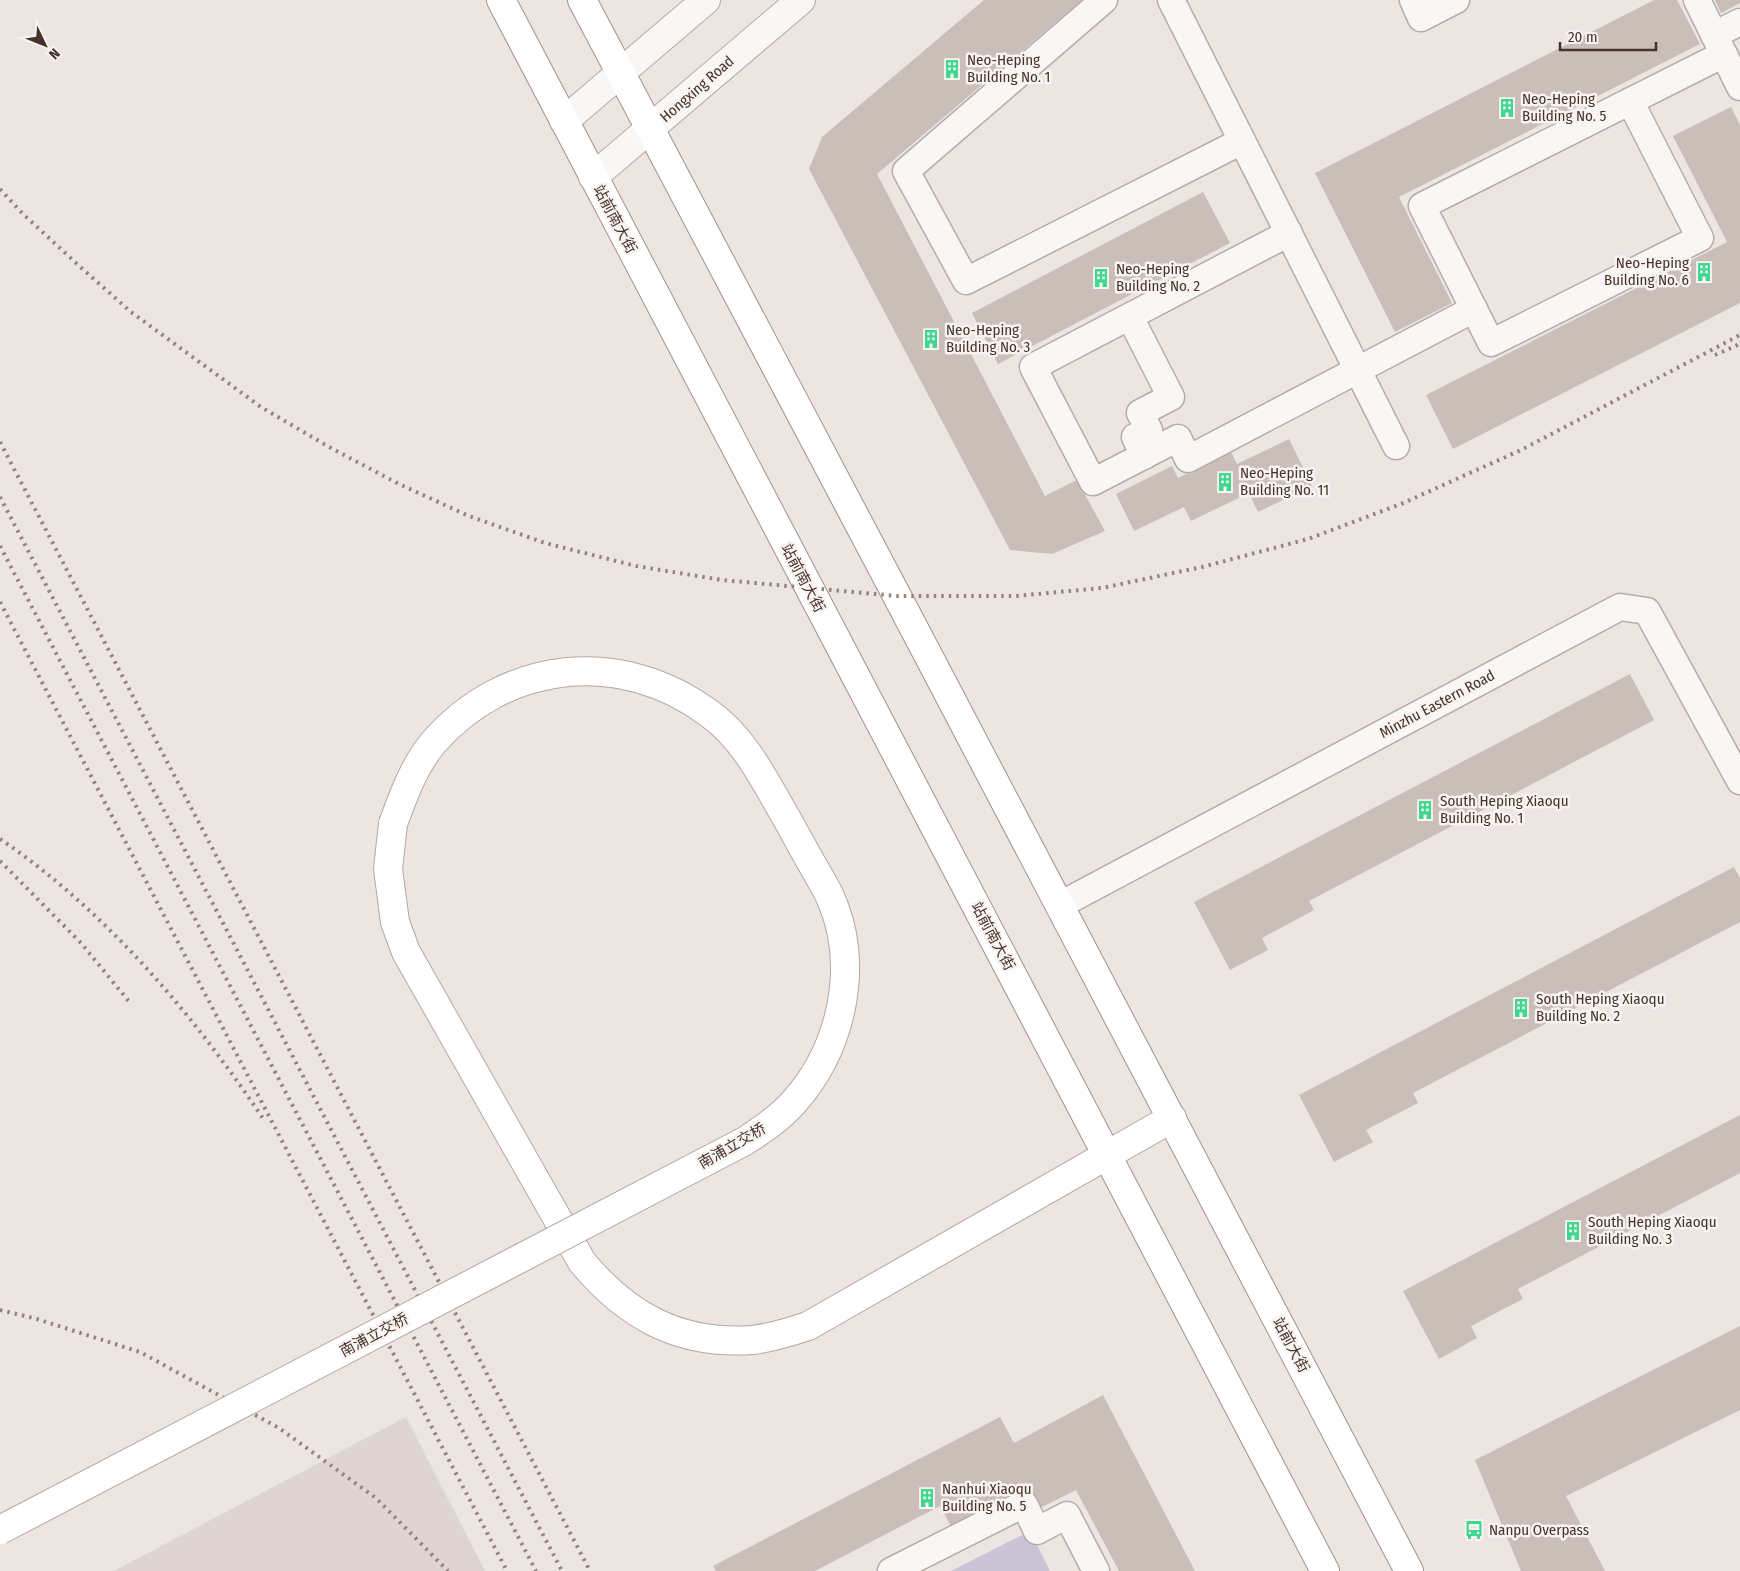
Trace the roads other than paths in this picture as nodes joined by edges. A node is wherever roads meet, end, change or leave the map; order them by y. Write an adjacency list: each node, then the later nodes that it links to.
1 (502, 0): 15 (main road, 站前南大街)
2 (582, 0): 12 (main road)
3 (706, 0): 12 (street)
4 (800, 0): 16 (street, Hongxing Road)
5 (1104, 0): 17 (street)
6 (1171, 0): 17 (street)
7 (1412, 0): 8 (street)
8 (1456, 0)
9 (1697, 0): 11 (street)
10 (1740, 22): 11 (street)
11 (1719, 45): 13 (street); 14 (street)
12 (620, 73): 15 (street); 16 (main road)
13 (1740, 87)
14 (1630, 101): 20 (street); 20 (street)
15 (564, 121): 18 (main road, 站前南大街)
16 (650, 129): 18 (street, Hongxing Road); 26 (main road)
17 (1242, 141): 19 (street)
18 (594, 177): 28 (main road, 站前南大街)
19 (1289, 233): 21 (street); 22 (street)
20 (1474, 309): 22 (street)
21 (1130, 317): 24 (street); 24 (street)
22 (1358, 370): 23 (street); 24 (street)
23 (1396, 446)
24 (1144, 456)
25 (1740, 780): 26 (street, Minzhu Eastern Road)
26 (1060, 905): 27 (main road)
27 (1172, 1118): 28 (main road, 南浦立交桥); 33 (main road, 站前大街)
28 (1108, 1154): 29 (main road, 南浦立交桥, bridge); 32 (main road)
29 (0, 1530)
30 (891, 1571): 31 (street)
31 (1096, 1571)
32 (1325, 1571)
33 (1409, 1571)

